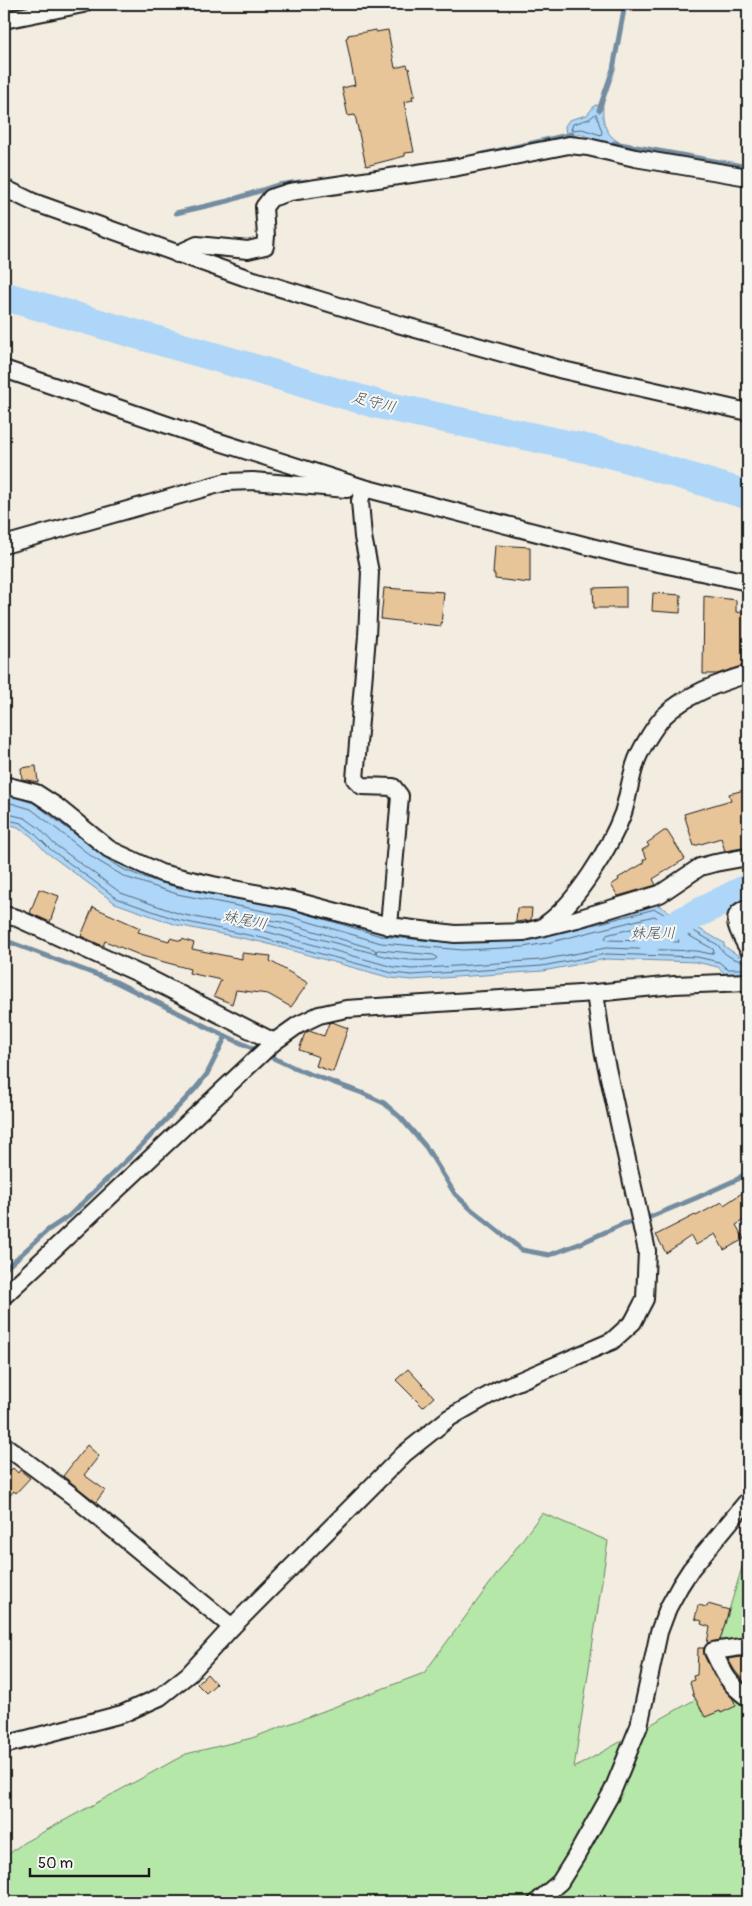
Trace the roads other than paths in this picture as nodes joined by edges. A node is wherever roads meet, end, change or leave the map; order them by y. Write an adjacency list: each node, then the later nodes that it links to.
1 (83, 4): 2 (street)
2 (4, 20)
3 (748, 176): 5 (street)
4 (4, 188): 5 (street)
5 (177, 254): 7 (street)
6 (4, 369): 8 (street)
7 (748, 412)
8 (364, 488): 9 (street); 10 (street); 16 (street)
9 (4, 545)
10 (748, 582)
11 (748, 674): 17 (street)
12 (4, 785): 16 (street)
13 (748, 857): 17 (street)
14 (748, 908): 18 (street)
15 (4, 915): 21 (street)
16 (389, 926): 17 (street)
17 (540, 928)
18 (748, 948)
19 (748, 982): 20 (street)
20 (595, 993): 21 (street); 25 (street)
21 (266, 1049): 22 (street)
22 (4, 1296)
23 (4, 1446): 25 (street)
24 (748, 1500): 29 (street)
25 (232, 1627): 28 (street)
26 (748, 1646): 27 (street)
27 (748, 1698)
28 (4, 1745)
29 (537, 1902)

